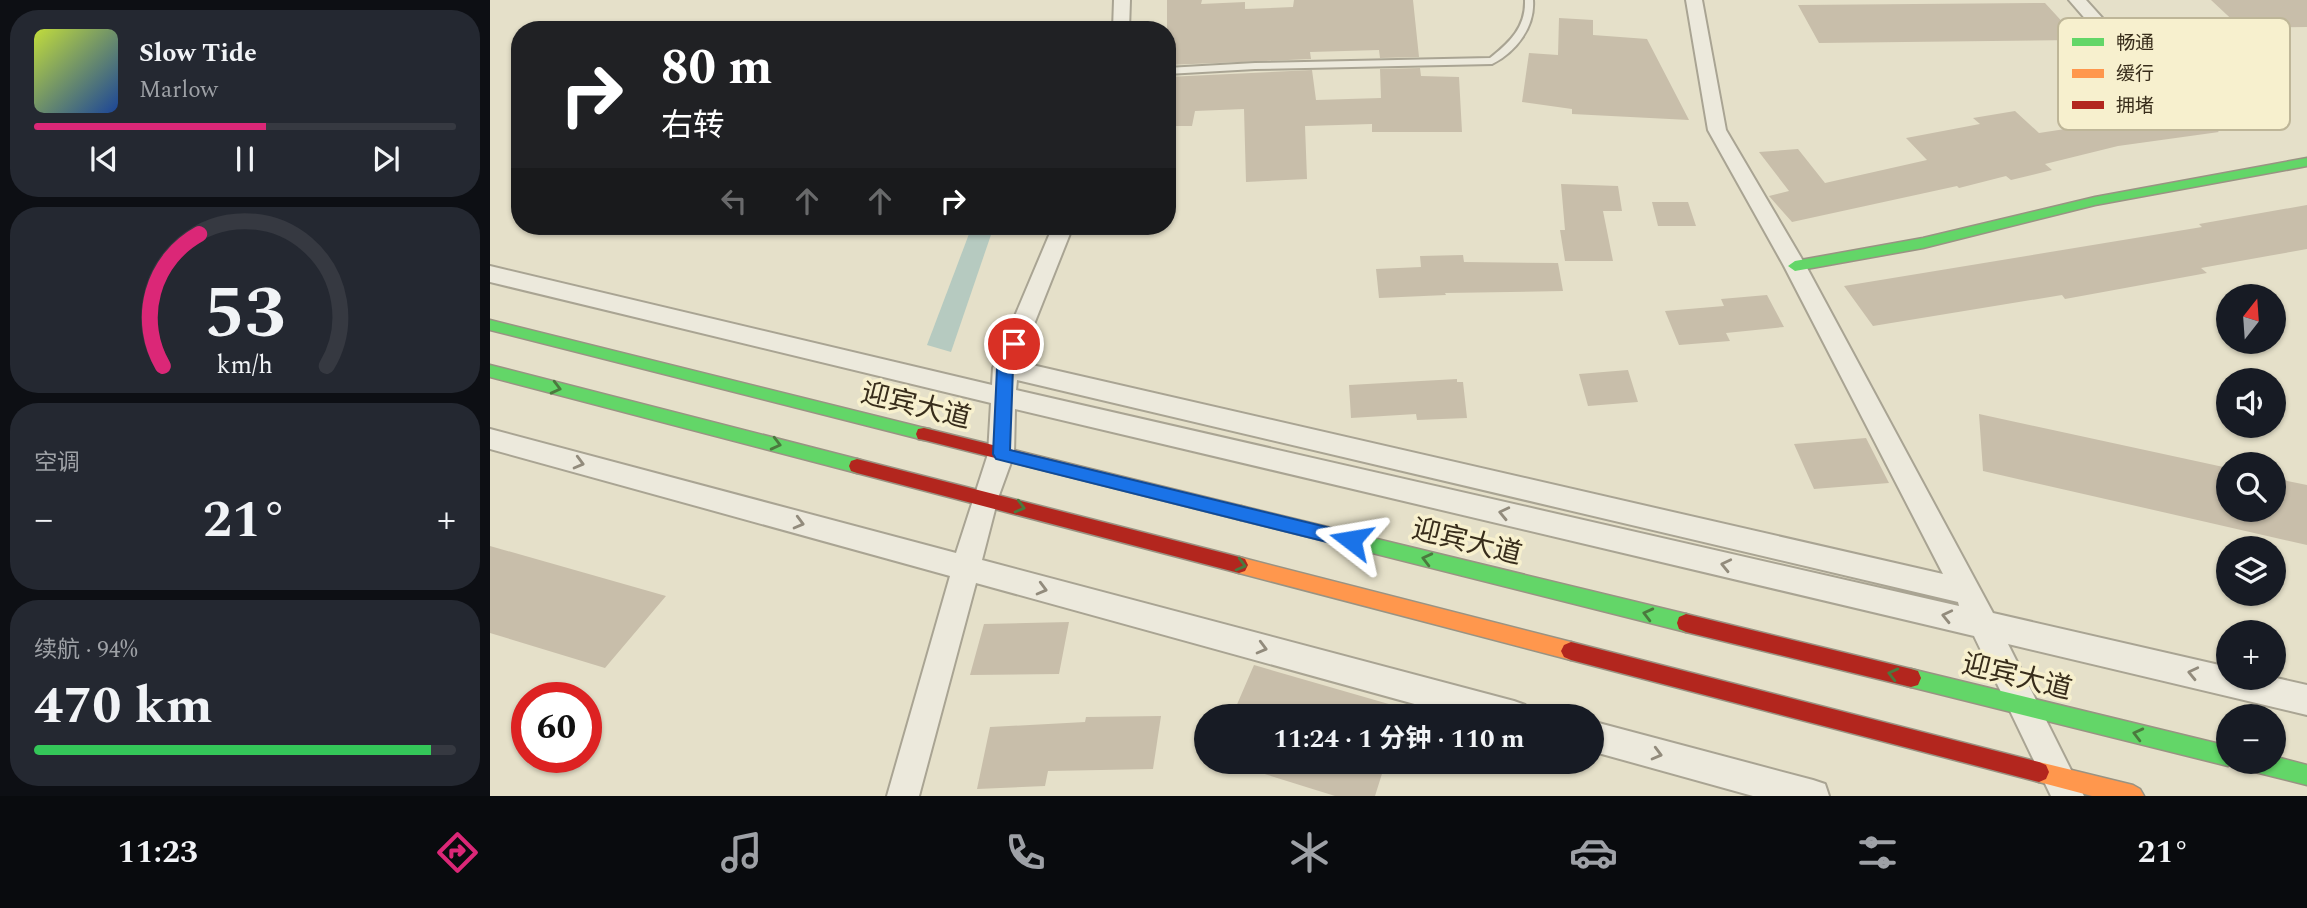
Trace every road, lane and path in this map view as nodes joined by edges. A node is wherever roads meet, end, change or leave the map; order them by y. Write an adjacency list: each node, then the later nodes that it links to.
1 (1122, 0): 6 (street)
2 (1529, 0): 7 (lane)
3 (1694, 0): 10 (street)
4 (2077, 0): 5 (street)
5 (2093, 18)
6 (1121, 21)
7 (1176, 70)
8 (2307, 162): 10 (main road)
9 (1059, 235): 13 (street)
10 (1795, 265): 20 (street)
11 (490, 274): 15 (street)
12 (490, 325): 17 (main road, 迎宾大道)
13 (1005, 368): 15 (street); 20 (street)
14 (490, 371): 18 (main road, one-way to 18)
15 (1004, 397): 17 (street); 21 (street, one-way to 15)
16 (490, 439): 19 (street, one-way to 19)
17 (1002, 454): 18 (street); 24 (main road, 迎宾大道, one-way to 17)
18 (985, 498): 19 (street); 29 (main road, one-way to 29)
19 (966, 569): 23 (street, one-way to 23); 30 (street)
20 (1966, 592): 21 (street)
21 (1983, 624): 22 (street, one-way to 21); 24 (street)
22 (2307, 700)
23 (1469, 704)
24 (2024, 706): 26 (main road, 迎宾大道, one-way to 24); 29 (street)
25 (1604, 740): 31 (street, one-way to 31)
26 (2216, 753)
27 (2286, 770): 28 (main road)
28 (2307, 775)
29 (2064, 787): 32 (main road)
30 (903, 796)
31 (1813, 796)
32 (2133, 796)

